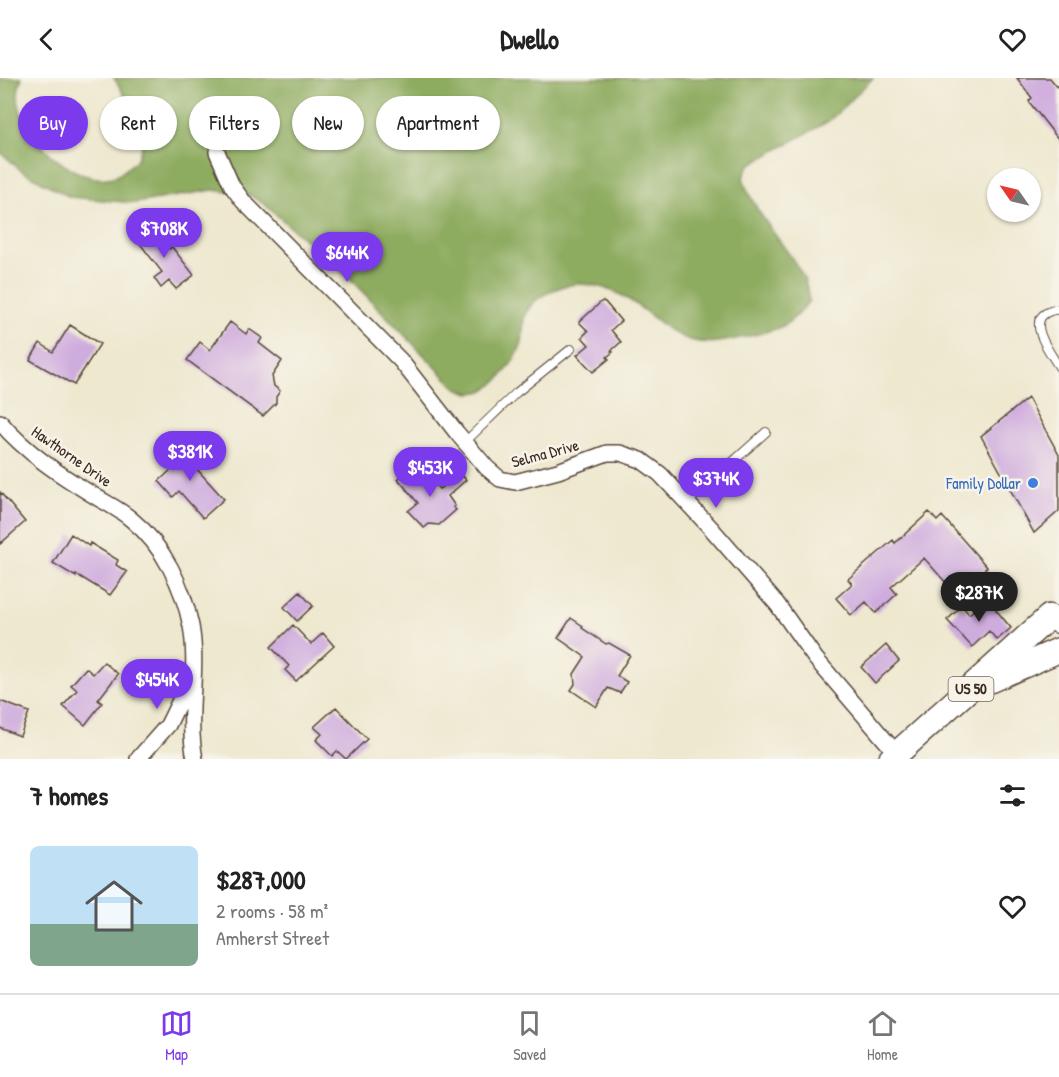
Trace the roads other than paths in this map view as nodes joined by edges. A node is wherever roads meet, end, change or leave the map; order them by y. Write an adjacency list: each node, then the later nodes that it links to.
1 (217, 152): 7 (street, Selma Drive)
2 (1059, 310): 4 (lane)
3 (571, 349): 7 (lane)
4 (1059, 367)
5 (0, 422): 11 (street, Hawthorne Drive)
6 (766, 432): 8 (lane)
7 (465, 442): 8 (street, Selma Drive)
8 (687, 503): 13 (street, Selma Drive)
9 (1054, 619): 12 (main road, US 50)
10 (1059, 650): 12 (main road, US 50)
11 (192, 676): 14 (street, Hawthorne Drive); 15 (street, Hawthorne Drive)
12 (970, 689): 13 (main road, US 50)
13 (894, 757)
14 (138, 759)
15 (195, 759)

